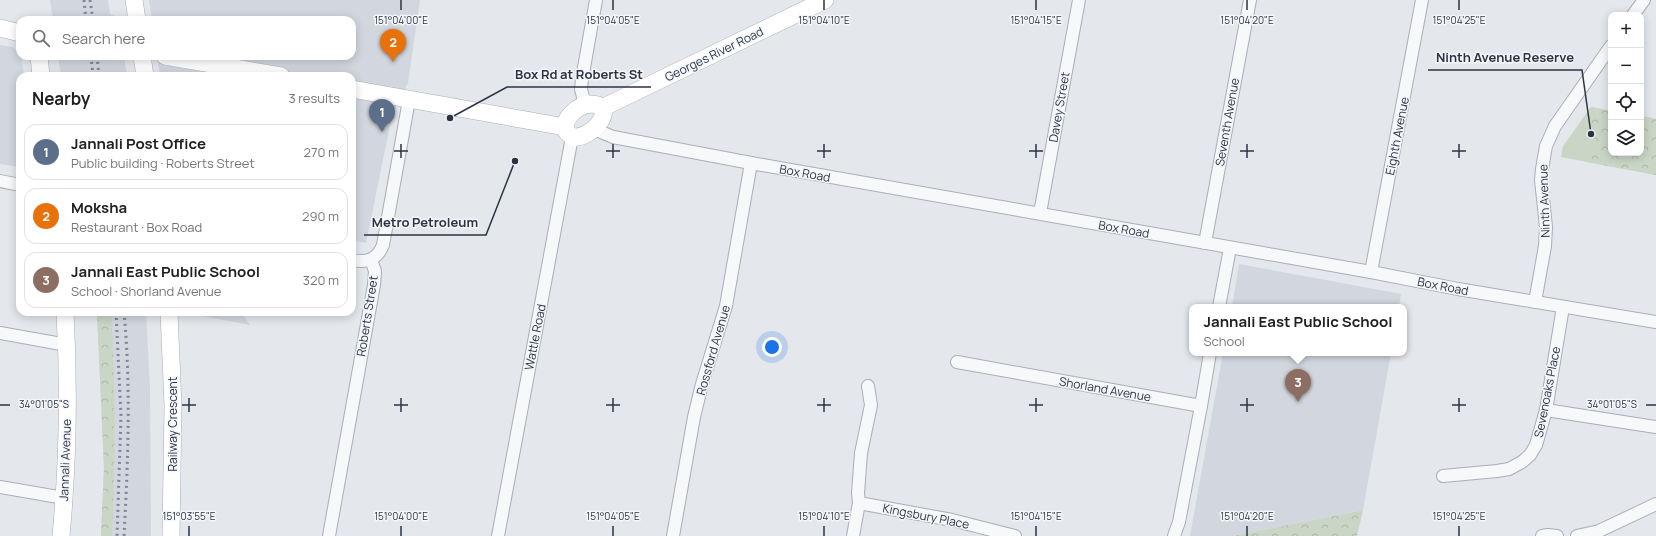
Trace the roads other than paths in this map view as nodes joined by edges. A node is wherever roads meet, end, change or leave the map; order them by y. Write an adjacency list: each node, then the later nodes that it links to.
1 (134, 0): 9 (street)
2 (596, 0): 21 (street)
3 (825, 0): 22 (street, Georges River Road)
4 (1079, 0): 28 (street, Davey Street)
5 (1250, 0): 29 (street, Seventh Avenue)
6 (1422, 0): 33 (street, Eighth Avenue)
7 (1644, 0): 8 (street)
8 (1635, 12)
9 (136, 16)
10 (0, 28): 11 (street)
11 (16, 32)
12 (1610, 48): 34 (street, Ninth Avenue)
13 (39, 60): 16 (street)
14 (142, 60): 17 (street)
15 (188, 60): 18 (street)
16 (41, 72)
17 (144, 72)
18 (258, 72)
19 (356, 90): 20 (street)
20 (409, 100): 24 (street); 31 (street, Roberts Street)
21 (585, 105): 22 (street); 24 (street)
22 (602, 108): 23 (street)
23 (596, 127): 24 (street); 25 (street, Box Road)
24 (568, 132): 56 (street, Wattle Road)
25 (751, 163): 28 (street, Box Road); 57 (street, Rossford Avenue)
26 (0, 181): 27 (street)
27 (16, 184)
28 (1040, 213): 29 (street, Box Road)
29 (1205, 243): 30 (street, Box Road)
30 (1230, 248): 33 (street, Box Road); 35 (street)
31 (372, 260): 32 (street); 55 (street, Roberts Street)
32 (356, 261)
33 (1371, 272): 34 (street, Box Road)
34 (1535, 302): 36 (street, Box Road)
35 (1220, 304)
36 (1562, 307): 39 (street, Box Road); 46 (street, Sevenoaks Place)
37 (65, 316): 41 (street, Jannali Avenue)
38 (169, 316): 54 (street, Railway Crescent)
39 (1656, 322)
40 (0, 333): 41 (street)
41 (67, 345): 50 (street, Jannali Avenue)
42 (1209, 356): 45 (street)
43 (957, 362): 45 (street, Shorland Avenue)
44 (868, 386): 51 (street)
45 (1201, 406): 60 (street)
46 (1546, 410): 47 (street); 48 (street, Sevenoaks Place)
47 (1656, 428)
48 (1443, 476)
49 (0, 487): 50 (street)
50 (64, 498): 53 (street, Jannali Avenue)
51 (859, 503): 58 (street); 59 (street, Kingsbury Place)
52 (1656, 504): 63 (street)
53 (61, 536)
54 (171, 536)
55 (329, 536)
56 (498, 536)
57 (673, 536)
58 (853, 536)
59 (1016, 536)
60 (1174, 536)
61 (1542, 536): 62 (street)
62 (1557, 536)
63 (1577, 536)

